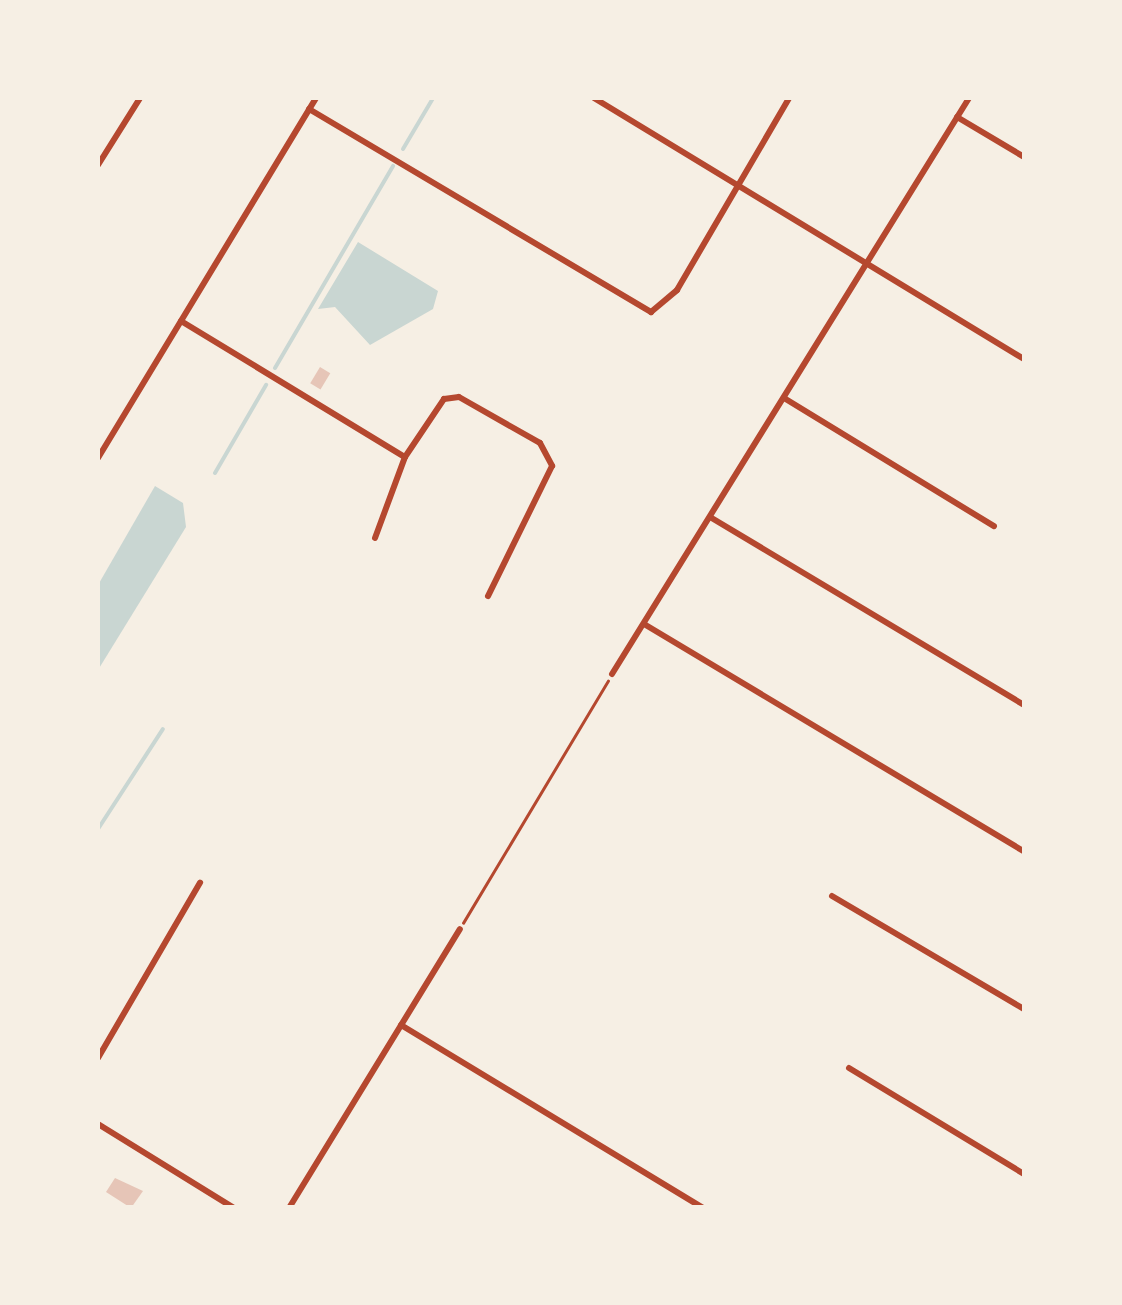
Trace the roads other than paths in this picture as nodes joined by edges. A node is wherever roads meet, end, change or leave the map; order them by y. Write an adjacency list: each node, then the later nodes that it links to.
1 (140, 98): 9 (street)
2 (316, 98): 6 (street)
3 (594, 98): 10 (street)
4 (789, 98): 10 (street)
5 (969, 98): 7 (street)
6 (309, 109): 10 (street); 12 (street)
7 (957, 117): 8 (street); 11 (street)
8 (1024, 157)
9 (98, 165)
10 (737, 184): 11 (street)
11 (867, 265): 13 (street); 14 (street)
12 (180, 321): 15 (street); 16 (street)
13 (1024, 360)
14 (784, 398): 17 (street); 18 (street)
15 (405, 457): 19 (street); 20 (street)
16 (98, 458)
17 (710, 516): 21 (street); 23 (street)
18 (994, 526)
19 (375, 538)
20 (488, 596)
21 (644, 624): 22 (street); 24 (street)
22 (612, 674)
23 (1024, 705)
24 (1024, 851)
25 (200, 883): 30 (street)
26 (832, 896): 28 (street)
27 (460, 929): 29 (street)
28 (1024, 1008)
29 (401, 1024): 35 (street); 36 (street)
30 (98, 1058)
31 (849, 1068): 33 (street)
32 (98, 1124): 34 (street)
33 (1024, 1174)
34 (234, 1208)
35 (290, 1208)
36 (703, 1208)

